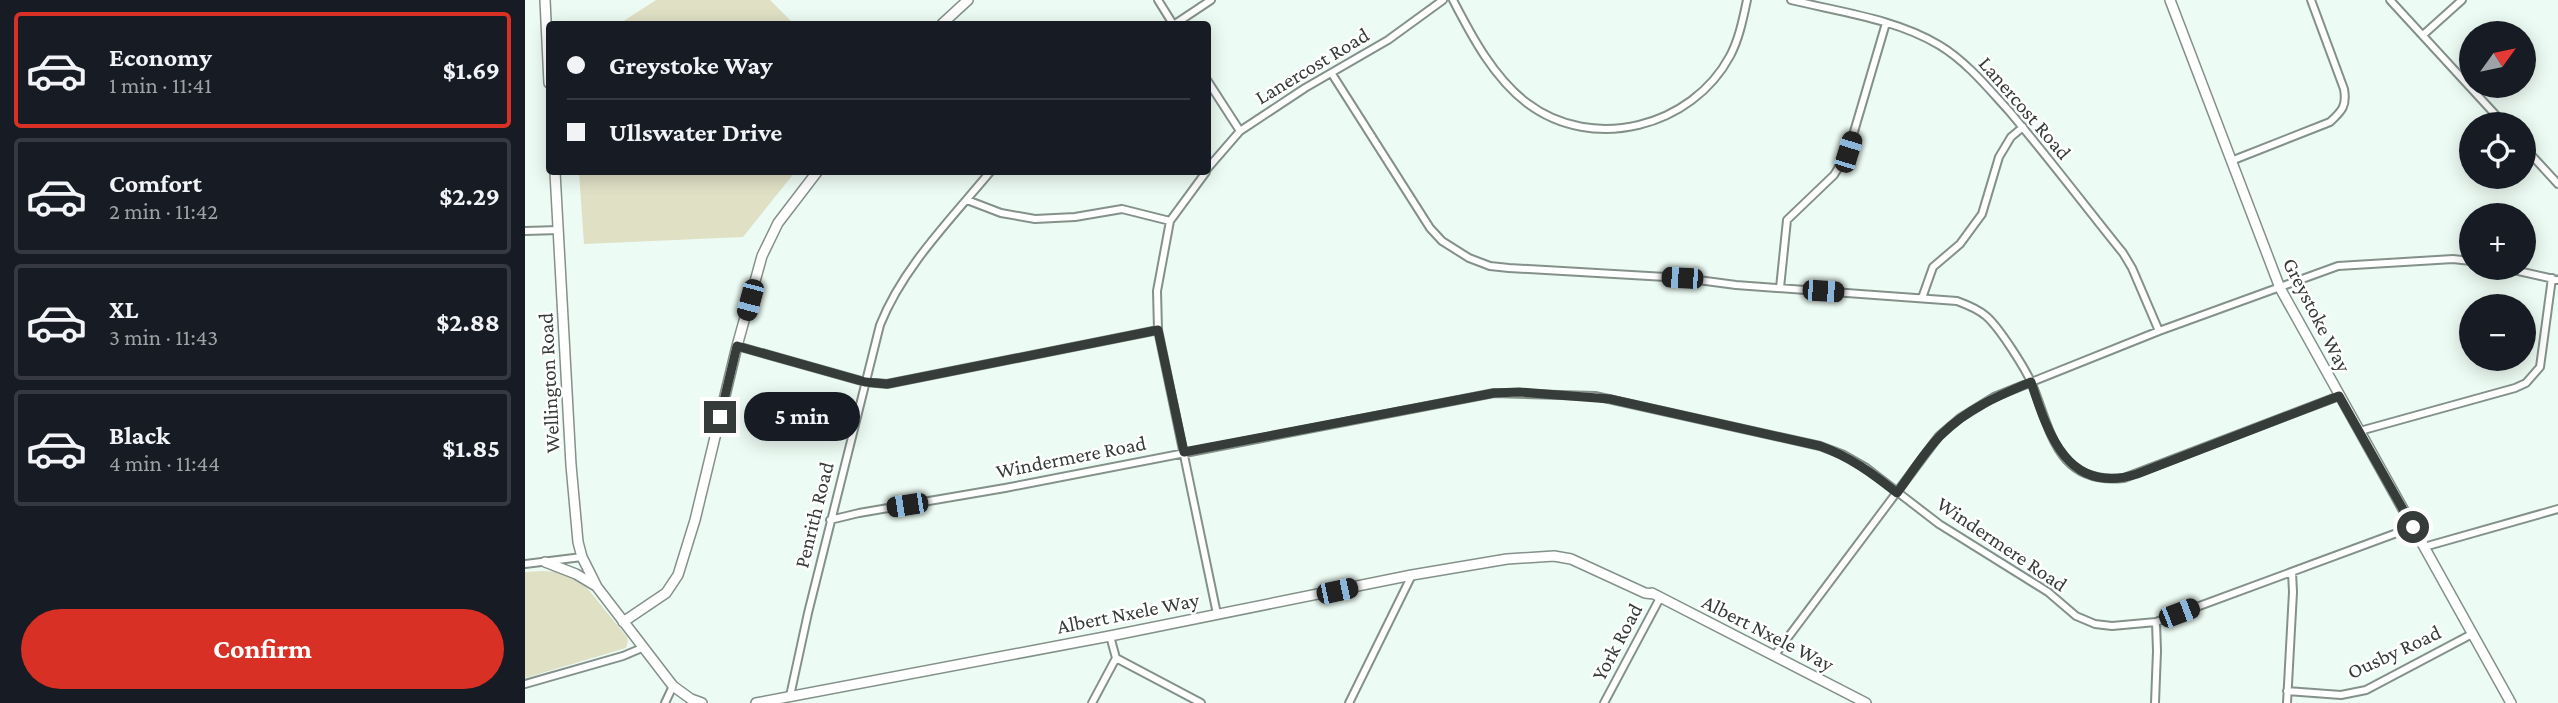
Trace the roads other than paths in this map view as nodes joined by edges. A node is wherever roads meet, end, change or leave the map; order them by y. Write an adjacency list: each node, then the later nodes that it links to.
1 (545, 0): 13 (main road)
2 (968, 0): 14 (main road)
3 (1158, 0): 15 (street)
4 (1212, 0): 16 (street)
5 (1443, 0): 19 (street, Lanercost Road)
6 (1453, 0): 7 (street)
7 (1747, 0)
8 (1791, 0): 17 (street, Lanercost Road)
9 (2170, 0): 25 (main road, Greystoke Way)
10 (2311, 0): 25 (street)
11 (2390, 0): 18 (street)
12 (2462, 0): 18 (street)
13 (546, 21)
14 (945, 21)
15 (1172, 21)
16 (1179, 21)
17 (1886, 23): 22 (street, Lanercost Road); 39 (street)
18 (2423, 35): 21 (street)
19 (1332, 74): 23 (street, Lanercost Road); 39 (street)
20 (1211, 86): 23 (street)
21 (2493, 112)
22 (2023, 128): 41 (street); 43 (street, Lanercost Road)
23 (1240, 131): 26 (street, Lanercost Road)
24 (2536, 160): 31 (street)
25 (2231, 161): 40 (main road, Greystoke Way)
26 (1211, 165)
27 (555, 175): 34 (main road, Wellington Road)
28 (815, 175): 44 (main road)
29 (988, 175): 32 (street, Penrith Road)
30 (1203, 175): 33 (street, Lanercost Road)
31 (2558, 184)
32 (967, 200): 33 (street); 45 (street, Penrith Road)
33 (1170, 221): 42 (street, Lanercost Road)
34 (559, 230): 35 (street); 55 (main road, Wellington Road)
35 (525, 232)
36 (2459, 260): 40 (street)
37 (2536, 275): 38 (street)
38 (2555, 279): 48 (street)
39 (1780, 288): 41 (street)
40 (2280, 288): 43 (street); 47 (main road, Greystoke Way)
41 (1922, 298): 46 (street)
42 (1158, 330): 45 (street); 49 (street, Lanercost Road)
43 (2159, 331): 46 (street)
44 (737, 346): 45 (street); 63 (main road)
45 (865, 382): 52 (street, Penrith Road)
46 (2031, 382): 47 (street); 50 (street)
47 (2339, 396): 48 (main road, Greystoke Way)
48 (2360, 431): 53 (main road, Greystoke Way)
49 (1184, 452): 50 (street, Windermere Road); 52 (street, Windermere Road); 62 (street, Lanercost Road)
50 (1897, 493): 64 (street, Windermere Road); 68 (street)
51 (2558, 509): 54 (street)
52 (831, 520): 73 (street, Penrith Road)
53 (2413, 527): 54 (main road, Greystoke Way); 58 (street, Windermere Road)
54 (2424, 547): 65 (main road, Greystoke Way)
55 (582, 557): 56 (street); 60 (main road, Wellington Road)
56 (545, 562): 57 (street); 60 (main road)
57 (525, 564)
58 (2292, 572): 64 (street, Windermere Road); 72 (street)
59 (1412, 575): 61 (main road, Albert Nxele Way); 62 (main road, Albert Nxele Way); 79 (street)
60 (597, 587): 63 (main road)
61 (1657, 596): 68 (main road, Albert Nxele Way); 80 (street, York Road)
62 (1217, 614): 66 (main road, Albert Nxele Way)
63 (623, 622): 67 (main road)
64 (2156, 622): 82 (street)
65 (2472, 634): 72 (street, Ousby Road); 84 (main road, Greystoke Way)
66 (1110, 636): 69 (street); 73 (main road, Albert Nxele Way)
67 (642, 648): 70 (street); 71 (main road)
68 (1775, 656): 81 (main road, Albert Nxele Way)
69 (1116, 658): 77 (street); 78 (street)
70 (525, 684)
71 (673, 686): 74 (street); 75 (main road)
72 (2287, 691): 83 (street)
73 (790, 696): 76 (main road, Albert Nxele Way)
74 (665, 703)
75 (702, 703)
76 (755, 703)
77 (1092, 703)
78 (1201, 703)
79 (1349, 703)
80 (1604, 703)
81 (1864, 703)
82 (2155, 703)
83 (2287, 703)
84 (2511, 703)

